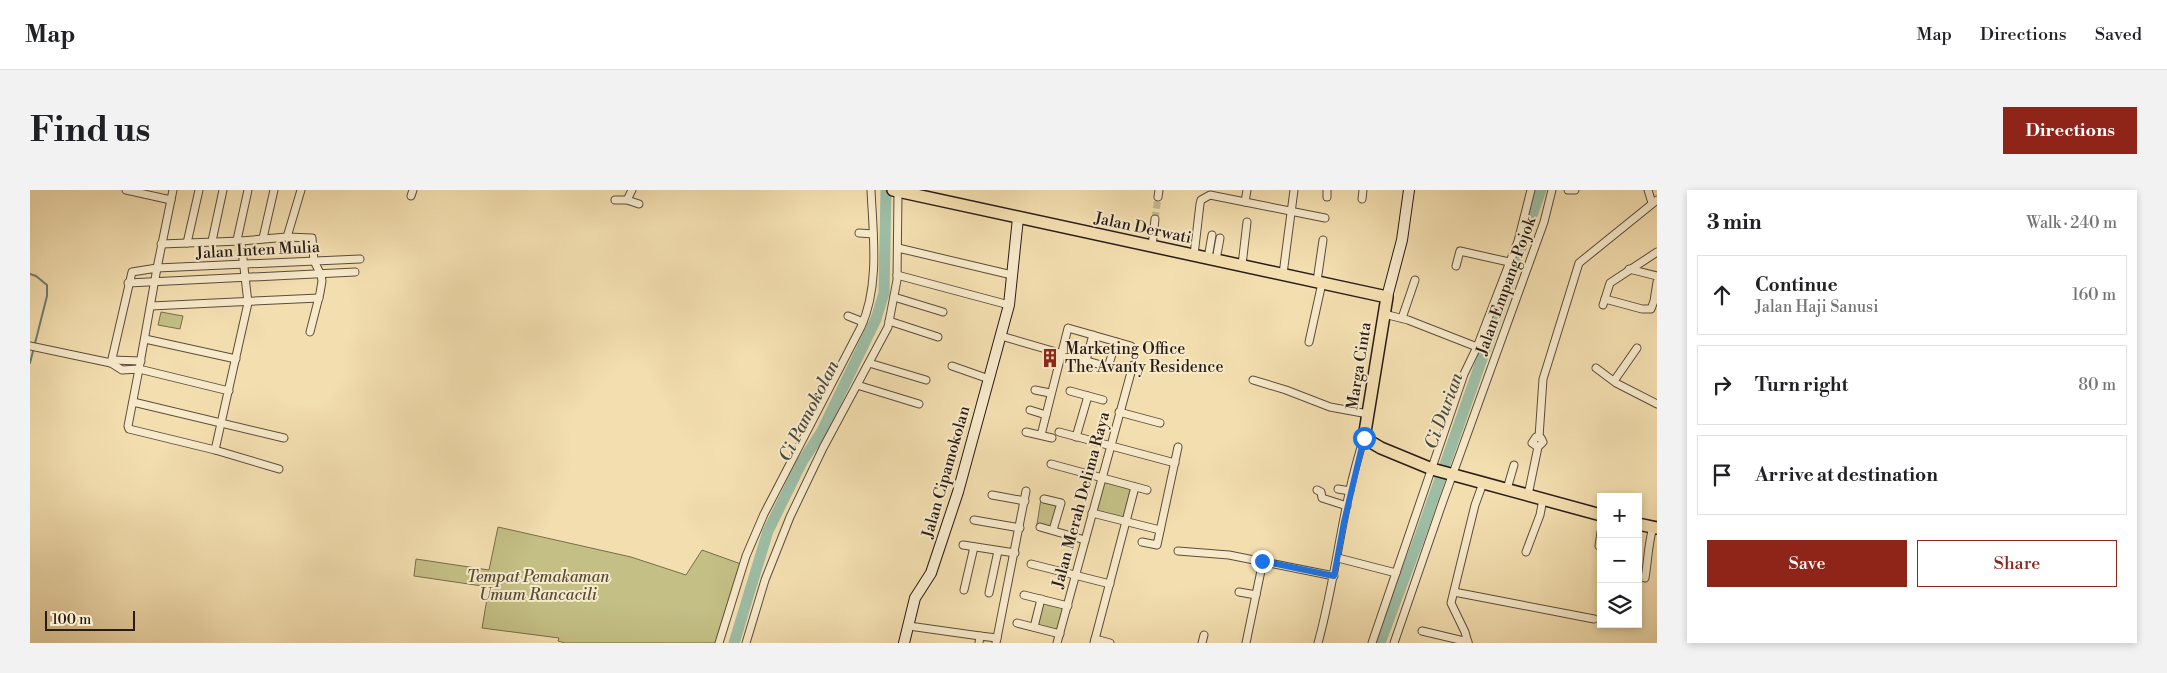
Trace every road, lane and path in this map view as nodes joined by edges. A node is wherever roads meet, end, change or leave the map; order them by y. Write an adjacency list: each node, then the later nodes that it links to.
1 (126, 190): 20 (street)
2 (173, 190): 23 (street)
3 (199, 190): 42 (street)
4 (223, 190): 41 (street)
5 (248, 190): 39 (street)
6 (274, 190): 38 (street)
7 (301, 190): 36 (street)
8 (632, 190): 25 (street)
9 (872, 190): 35 (street)
10 (1247, 190): 26 (street)
11 (1294, 190): 29 (street)
12 (1363, 190): 22 (street)
13 (1409, 190): 70 (street)
14 (1532, 190): 51 (street)
15 (1552, 190): 137 (street, Jalan Empang Pojok)
16 (1568, 190): 17 (street)
17 (1575, 190)
18 (1648, 190): 27 (street)
19 (895, 191): 21 (main road, Jalan Derwati); 45 (street)
20 (146, 192): 23 (street)
21 (914, 193): 31 (main road, Jalan Derwati)
22 (1362, 199)
23 (171, 200): 43 (street)
24 (615, 200): 25 (street)
25 (627, 200): 28 (street)
26 (1245, 202): 29 (street); 47 (street)
27 (1654, 202): 148 (street)
28 (639, 204)
29 (1291, 210): 30 (street); 58 (street)
30 (1325, 218)
31 (1022, 219): 44 (main road, Jalan Derwati); 61 (street, Jalan Cipamokolan)
32 (1155, 219): 44 (street)
33 (1248, 222): 53 (street)
34 (859, 234): 35 (street)
35 (873, 234): 80 (street)
36 (287, 237): 38 (street); 50 (street)
37 (1216, 237): 49 (street)
38 (263, 238): 39 (street)
39 (239, 240): 41 (street); 52 (street)
40 (1323, 240): 66 (street)
41 (212, 241): 42 (street)
42 (187, 243): 43 (street)
43 (161, 244): 55 (street)
44 (1152, 247): 47 (main road, Jalan Derwati)
45 (898, 248): 60 (street); 61 (street)
46 (1657, 252): 56 (street)
47 (1194, 255): 49 (main road, Jalan Derwati)
48 (360, 259): 50 (street, Jalan Inten Mulia)
49 (1212, 259): 53 (main road, Jalan Derwati)
50 (314, 261): 52 (street, Jalan Inten Mulia); 59 (street)
51 (1509, 262): 54 (street); 90 (street)
52 (243, 265): 55 (street, Jalan Inten Mulia); 63 (street)
53 (1242, 265): 58 (main road, Jalan Derwati)
54 (1456, 266)
55 (157, 268): 65 (street); 68 (street, Jalan Inten Mulia)
56 (1629, 269): 62 (street); 67 (street)
57 (355, 272): 59 (street, Jalan Inten Mulia)
58 (1283, 274): 66 (main road, Jalan Derwati)
59 (321, 275): 63 (street, Jalan Inten Mulia); 71 (street)
60 (896, 275): 69 (street); 73 (street)
61 (1012, 275): 73 (street, Jalan Cipamokolan)
62 (1657, 276)
63 (245, 278): 65 (street, Jalan Inten Mulia); 72 (street)
64 (1414, 280): 78 (street)
65 (155, 282): 68 (street, Jalan Inten Mulia); 74 (street)
66 (1320, 282): 70 (main road, Jalan Derwati); 87 (street)
67 (1657, 282)
68 (128, 283): 96 (street)
69 (894, 296): 75 (street); 79 (street)
70 (1387, 297): 76 (main road, Marga Cinta)
71 (319, 298): 72 (street); 81 (street)
72 (248, 303): 74 (street); 93 (street)
73 (1009, 305): 83 (street, Jalan Cipamokolan)
74 (151, 306): 85 (street)
75 (943, 312)
76 (1384, 314): 78 (street); 118 (main road, Marga Cinta)
77 (848, 316): 80 (street)
78 (1402, 318): 90 (street)
79 (889, 321): 84 (street); 97 (street)
80 (863, 322): 197 (street)
81 (310, 332)
82 (1093, 335): 86 (street); 92 (street); 94 (street)
83 (1001, 336): 92 (street); 102 (street, Jalan Cipamokolan)
84 (938, 337)
85 (145, 339): 93 (street); 95 (street)
86 (1116, 342): 89 (street); 94 (street)
87 (1309, 342)
88 (33, 346): 96 (street)
89 (1131, 346)
90 (1477, 347): 136 (street)
91 (1637, 348): 105 (street)
92 (1061, 353): 94 (street); 110 (street)
93 (236, 359): 108 (street)
94 (1086, 360)
95 (141, 361): 96 (street); 101 (street)
96 (112, 362): 101 (street)
97 (869, 363): 103 (street); 106 (street)
98 (1133, 365): 117 (street, Jalan Merah Delima Raya)
99 (952, 366): 102 (street)
100 (1596, 368): 105 (street)
101 (139, 369): 108 (street); 113 (street)
102 (989, 378): 189 (street, Jalan Cipamokolan)
103 (926, 380)
104 (1253, 380): 118 (street)
105 (1614, 381): 115 (street)
106 (857, 385): 114 (street); 198 (street)
107 (1035, 390): 110 (street)
108 (229, 391): 121 (street)
109 (1070, 391): 111 (street)
110 (1050, 393): 119 (street)
111 (1088, 396): 112 (street); 125 (street)
112 (1103, 400)
113 (133, 402): 121 (street); 131 (street)
114 (920, 404)
115 (1657, 404)
116 (1030, 410): 119 (street)
117 (1119, 412): 120 (street); 129 (street, Jalan Merah Delima Raya)
118 (1368, 414): 128 (main road, Marga Cinta)
119 (1046, 415): 124 (street)
120 (1160, 423)
121 (221, 424): 126 (street); 131 (street)
122 (1026, 432): 124 (street)
123 (1059, 432): 125 (street)
124 (1041, 435): 127 (street)
125 (1076, 437): 129 (street)
126 (284, 438)
127 (1052, 438)
128 (1364, 438): 136 (main road); 146 (street)
129 (1110, 447): 132 (street); 138 (street, Jalan Merah Delima Raya)
130 (1178, 447): 132 (street)
131 (215, 450): 135 (street)
132 (1175, 463): 162 (street)
133 (1051, 464): 138 (street)
134 (1514, 464): 142 (street)
135 (279, 469)
136 (1434, 469): 137 (main road); 174 (street)
137 (1450, 474): 139 (main road); 206 (street, Jalan Empang Pojok)
138 (1101, 478): 140 (street); 153 (street, Jalan Merah Delima Raya)
139 (1483, 483): 142 (main road); 181 (street)
140 (1135, 487): 143 (street); 156 (street)
141 (1338, 489): 146 (street)
142 (1507, 489): 148 (main road)
143 (1147, 490)
144 (1317, 490): 152 (street)
145 (1026, 491): 151 (street)
146 (1350, 491): 152 (street)
147 (992, 495): 151 (street)
148 (1528, 495): 150 (main road)
149 (1044, 499): 161 (street)
150 (1542, 499): 154 (main road); 169 (street)
151 (1025, 500): 159 (street)
152 (1347, 506): 171 (street)
153 (1092, 513): 156 (street); 163 (street, Jalan Merah Delima Raya)
154 (1597, 514)
155 (974, 520): 159 (street)
156 (1126, 522): 162 (street); 178 (street)
157 (1642, 525): 160 (main road)
158 (1040, 527): 161 (street)
159 (1020, 528): 170 (street)
160 (1655, 528): 177 (street)
161 (1053, 530): 163 (street)
162 (1160, 530): 164 (street)
163 (1085, 540): 175 (street, Jalan Merah Delima Raya)
164 (1142, 542)
165 (963, 545): 166 (street)
166 (974, 547): 167 (street); 179 (street)
167 (998, 550): 170 (street); 182 (street)
168 (1178, 551): 172 (street)
169 (1526, 552)
170 (1015, 553): 195 (street)
171 (1338, 558): 174 (street); 176 (street)
172 (1262, 561): 176 (street); 184 (street)
173 (1031, 564): 175 (street)
174 (1396, 573): 205 (street)
175 (1076, 575): 178 (street); 186 (street, Jalan Merah Delima Raya)
176 (1334, 576): 204 (street)
177 (1642, 577)
178 (1110, 584): 196 (street)
179 (964, 590)
180 (1239, 592): 184 (street)
181 (1454, 592): 187 (street); 207 (street)
182 (988, 593)
183 (1024, 595): 185 (street)
184 (1256, 595): 203 (street)
185 (1041, 599): 186 (street); 190 (street)
186 (1068, 606): 192 (street, Jalan Merah Delima Raya)
187 (1594, 619)
188 (1018, 623): 190 (street)
189 (911, 627): 194 (street); 199 (street, Jalan Cipamokolan)
190 (1034, 627): 192 (street)
191 (1422, 631): 207 (street)
192 (1060, 634): 200 (street, Jalan Merah Delima Raya)
193 (1204, 634): 202 (street)
194 (980, 639): 195 (street)
195 (997, 640)
196 (1095, 641): 201 (street)
197 (719, 643)
198 (746, 643)
199 (904, 643)
200 (1057, 643)
201 (1110, 643)
202 (1202, 643)
203 (1246, 643)
204 (1318, 643)
205 (1372, 643)
206 (1394, 643)
207 (1468, 643)

